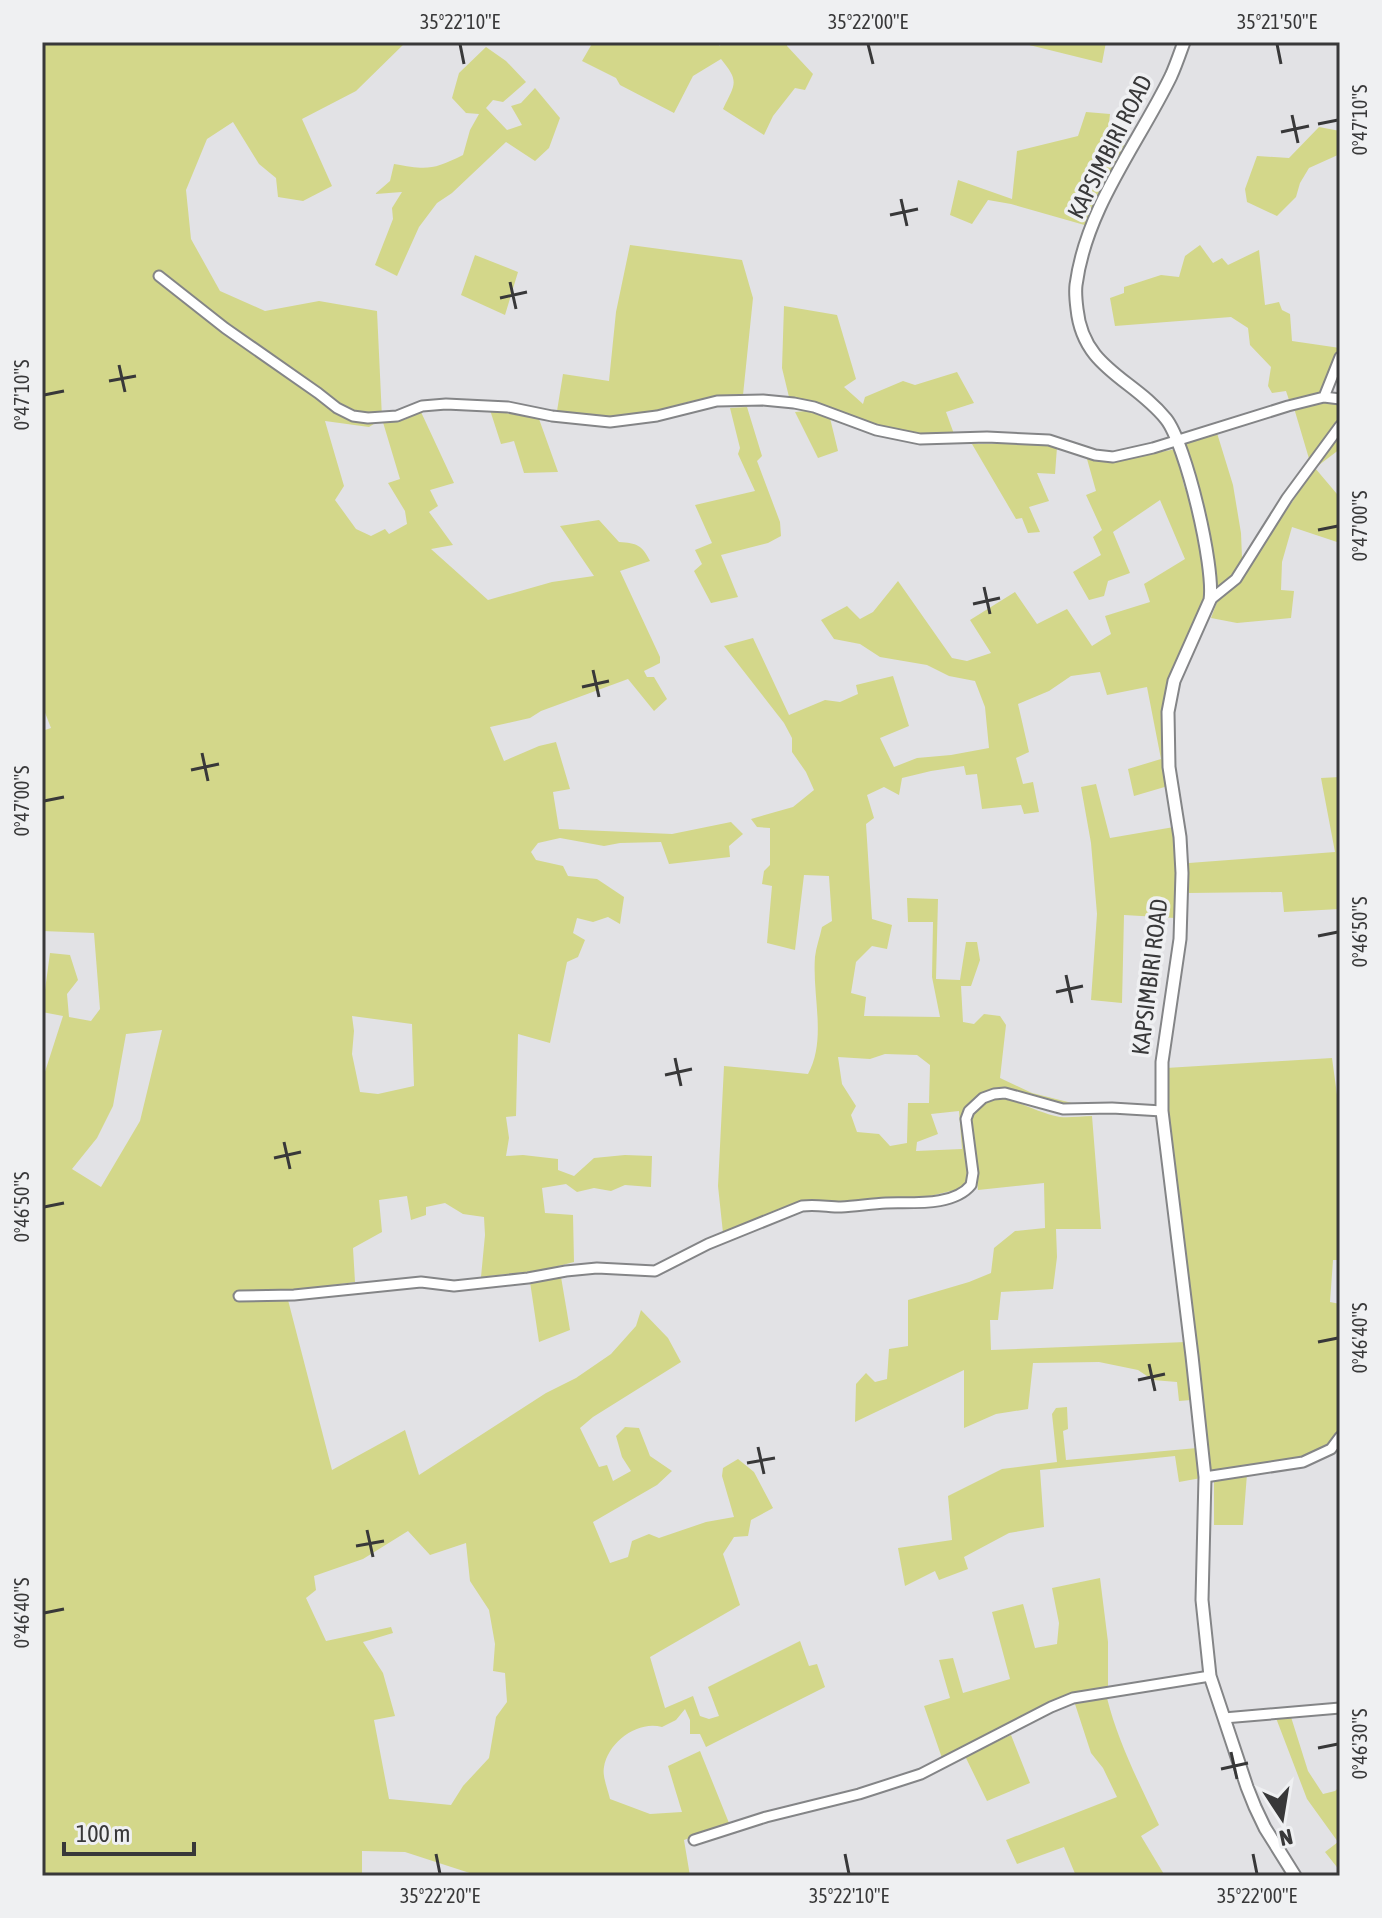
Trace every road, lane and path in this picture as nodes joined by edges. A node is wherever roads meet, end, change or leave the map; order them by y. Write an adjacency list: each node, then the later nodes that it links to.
1 (1184, 42): 7 (street, KAPSIMBIRI ROAD)
2 (159, 276): 7 (street)
3 (1340, 357): 4 (street)
4 (1324, 397): 5 (street); 7 (street)
5 (1340, 399)
6 (1340, 426): 8 (street)
7 (1178, 441): 8 (street, KAPSIMBIRI ROAD)
8 (1210, 600): 9 (street, KAPSIMBIRI ROAD)
9 (1162, 1111): 10 (street); 12 (street, KAPSIMBIRI ROAD)
10 (239, 1296)
11 (1340, 1437): 12 (street)
12 (1205, 1477): 13 (street, KAPSIMBIRI ROAD)
13 (1210, 1676): 15 (street, KAPSIMBIRI ROAD); 16 (street)
14 (1340, 1708): 15 (street)
15 (1224, 1718): 17 (street, KAPSIMBIRI ROAD)
16 (694, 1840)
17 (1295, 1876)

